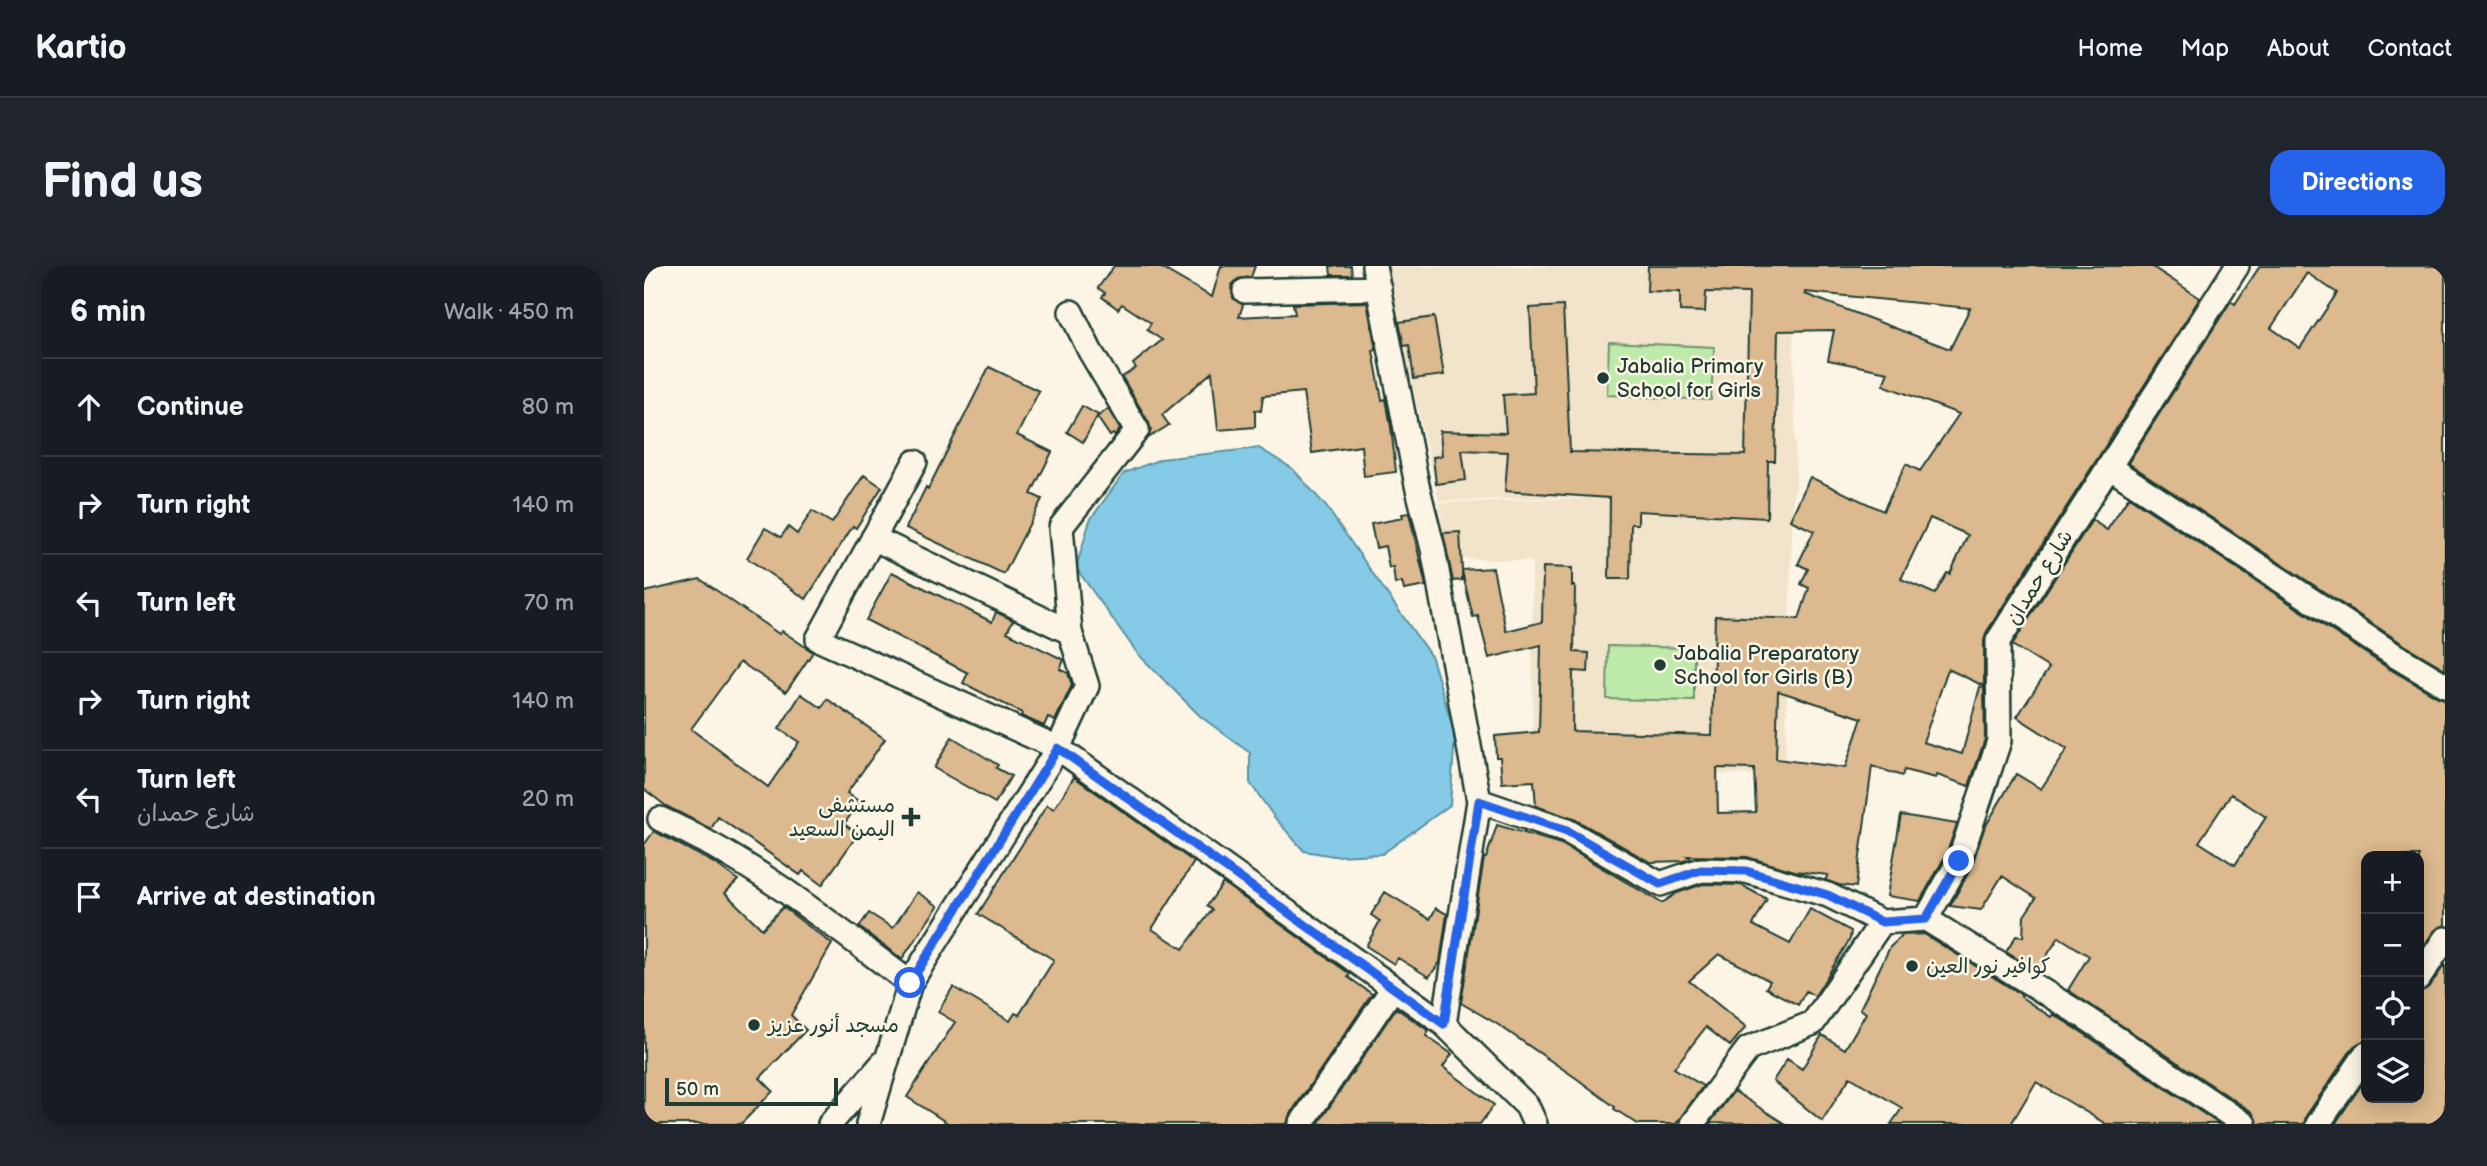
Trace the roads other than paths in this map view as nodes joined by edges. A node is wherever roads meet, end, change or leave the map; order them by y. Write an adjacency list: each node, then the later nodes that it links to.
1 (2237, 266): 6 (street, شارع حمدان)
2 (1376, 277): 3 (street); 11 (street)
3 (1245, 291)
4 (1071, 312): 8 (street)
5 (915, 462): 7 (street)
6 (2109, 467): 9 (street); 13 (street, شارع حمدان)
7 (873, 538): 8 (street); 10 (street)
8 (1070, 632): 10 (street)
9 (2445, 685)
10 (1058, 748): 17 (street); 18 (street)
11 (1479, 801): 14 (street); 19 (street)
12 (660, 819): 17 (street)
13 (1926, 919): 14 (street); 27 (street)
14 (1882, 922): 26 (street)
15 (2445, 939): 16 (street)
16 (2420, 977)
17 (910, 983): 20 (street)
18 (1393, 988): 19 (street); 24 (street)
19 (1444, 1024): 25 (street)
20 (889, 1056): 22 (street); 23 (street)
21 (2361, 1061): 28 (street)
22 (830, 1124)
23 (868, 1124)
24 (1301, 1124)
25 (1535, 1124)
26 (1692, 1124)
27 (2244, 1124)
28 (2318, 1124)

